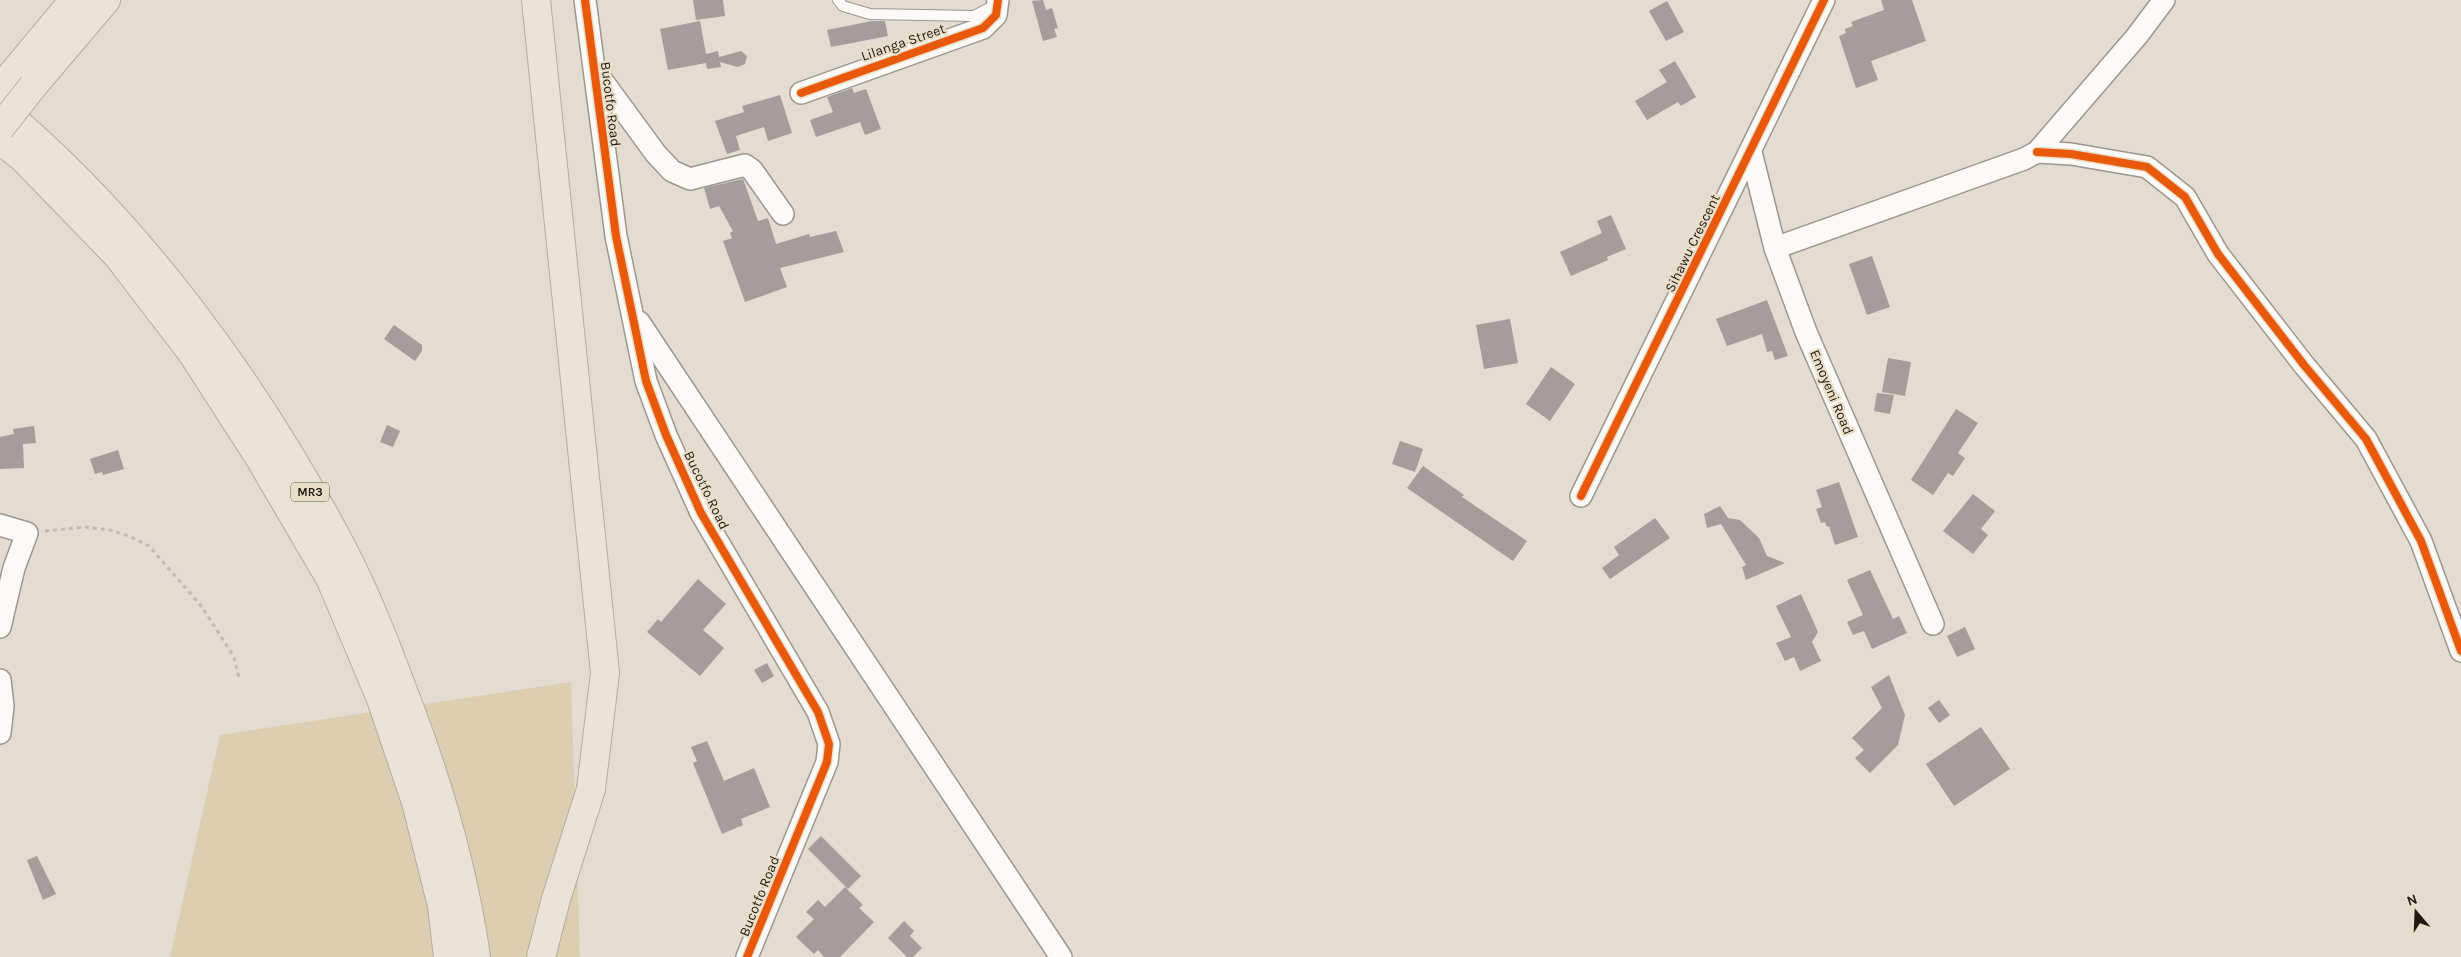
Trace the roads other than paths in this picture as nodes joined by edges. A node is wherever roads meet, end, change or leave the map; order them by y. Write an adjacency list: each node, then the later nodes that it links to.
1 (74, 0): 10 (highway)
2 (106, 0): 10 (highway)
3 (536, 0): 29 (highway)
4 (585, 0): 9 (street, Bucotfo Road)
5 (838, 0): 8 (lane)
6 (1824, 0): 15 (street, Sihawu Crescent)
7 (2164, 0): 16 (street)
8 (998, 2): 11 (street, Lilanga Street)
9 (594, 70): 17 (street); 19 (street, Bucotfo Road)
10 (16, 81): 13 (highway, bridge)
11 (801, 93)
12 (0, 108): 28 (highway, MR3)
13 (0, 128)
14 (0, 140): 27 (highway, MR3)
15 (1751, 152): 18 (street, Emoyeni Road); 20 (street, Sihawu Crescent)
16 (2037, 152): 18 (street); 24 (street)
17 (784, 214)
18 (1775, 248): 22 (street, Emoyeni Road)
19 (633, 313): 30 (street, Bucotfo Road); 31 (street)
20 (1581, 496)
21 (0, 524): 23 (street)
22 (1933, 624)
23 (0, 627)
24 (2461, 651)
25 (0, 680): 26 (street)
26 (0, 733)
27 (448, 957)
28 (476, 957)
29 (541, 957)
30 (748, 957)
31 (1061, 957)

